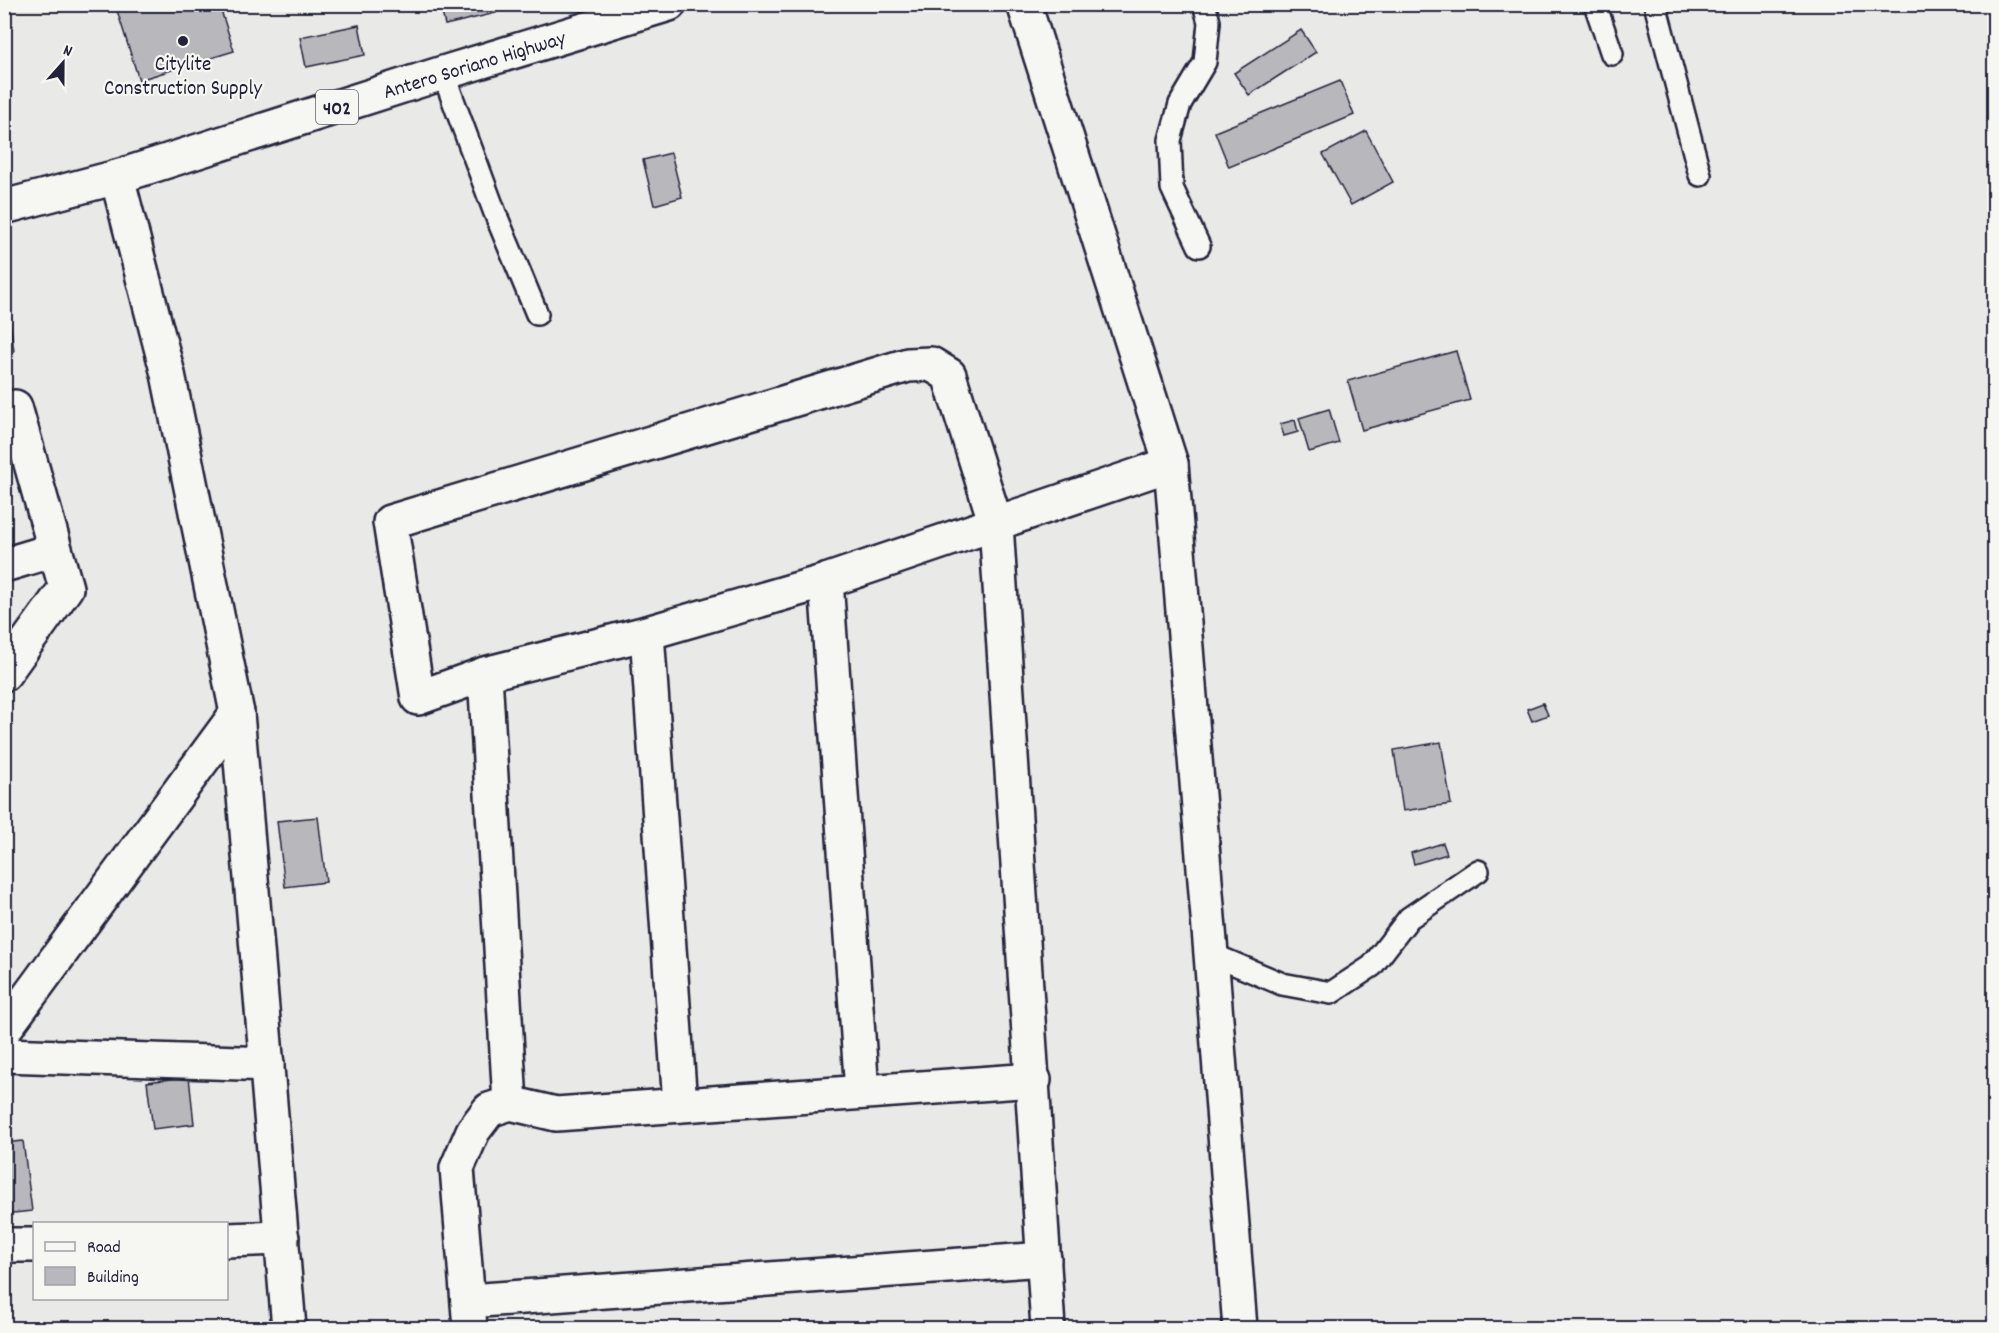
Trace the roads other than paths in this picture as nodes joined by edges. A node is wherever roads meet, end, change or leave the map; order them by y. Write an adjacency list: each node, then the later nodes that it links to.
1 (669, 4): 7 (street, Antero Soriano Highway / 402)
2 (1024, 4): 14 (street)
3 (1204, 4): 11 (lane)
4 (1595, 4): 6 (lane)
5 (1655, 4): 8 (lane)
6 (1612, 54)
7 (443, 73): 9 (street, Antero Soriano Highway / 402); 12 (lane)
8 (1700, 175)
9 (117, 177): 10 (street, Antero Soriano Highway / 402); 22 (street)
10 (4, 207)
11 (1199, 246)
12 (537, 314)
13 (4, 410): 16 (street)
14 (1171, 464): 15 (street); 24 (street)
15 (996, 524): 18 (street); 21 (street); 28 (street)
16 (54, 550): 17 (street); 20 (street)
17 (4, 566)
18 (826, 580): 19 (street); 29 (street)
19 (647, 633): 21 (street); 31 (street)
20 (4, 674)
21 (485, 674): 30 (street)
22 (237, 713): 25 (street); 27 (street)
23 (1478, 871): 24 (lane)
24 (1211, 954): 40 (street)
25 (4, 1030)
26 (4, 1055): 27 (street)
27 (267, 1064): 32 (street)
28 (1034, 1080): 29 (street); 36 (street)
29 (862, 1092): 31 (street)
30 (510, 1103): 31 (street); 37 (street)
31 (680, 1105)
32 (282, 1238): 33 (street); 38 (street)
33 (228, 1240)
34 (4, 1245): 35 (street)
35 (33, 1245)
36 (1044, 1259): 37 (street); 39 (street)
37 (469, 1315)
38 (289, 1329)
39 (1048, 1329)
40 (1240, 1329)

